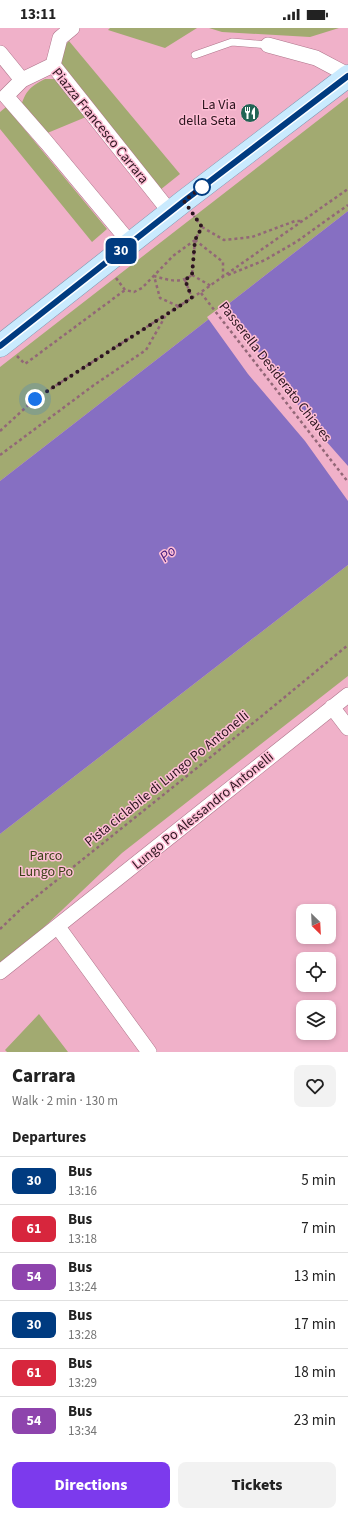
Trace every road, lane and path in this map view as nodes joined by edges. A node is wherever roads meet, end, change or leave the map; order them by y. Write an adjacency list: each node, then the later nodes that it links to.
1 (72, 28): 5 (street)
2 (268, 45): 4 (lane); 6 (street)
3 (0, 53): 7 (street)
4 (195, 55)
5 (53, 65): 7 (street, Piazza Francesco Carrara); 11 (street, Piazza Francesco Carrara)
6 (348, 76): 11 (main road)
7 (22, 80): 8 (street, Piazza Francesco Carrara)
8 (3, 98): 15 (street, Piazza Francesco Carrara)
9 (348, 189): 12 (path)
10 (348, 205): 19 (path)
11 (177, 206): 13 (path); 15 (main road)
12 (303, 221): 13 (path); 19 (path)
13 (202, 227): 14 (path)
14 (195, 240): 17 (path); 18 (path); 19 (path)
15 (131, 244): 16 (main road)
16 (108, 261): 22 (path); 27 (main road)
17 (192, 275): 20 (path); 21 (path)
18 (154, 276): 20 (path); 22 (path); 25 (path)
19 (223, 277): 21 (path)
20 (185, 280): 24 (path)
21 (210, 286): 23 (path)
22 (125, 290): 27 (path)
23 (201, 292): 24 (path); 30 (path, Passerella Desiderato Chiaves)
24 (192, 298): 25 (path)
25 (178, 306): 26 (path)
26 (167, 314): 28 (path); 29 (path)
27 (9, 351)
28 (0, 431)
29 (0, 455)
30 (348, 482)
31 (348, 646): 36 (path, Pista ciclabile di Lungo Po Antonelli)
32 (348, 695): 33 (street, Lungo Po Alessandro Antonelli)
33 (332, 707): 34 (street); 35 (street, Lungo Po Alessandro Antonelli)
34 (348, 728)
35 (58, 927): 37 (street, Lungo Po Alessandro Antonelli); 38 (street)
36 (0, 929)
37 (0, 972)
38 (149, 1052)

